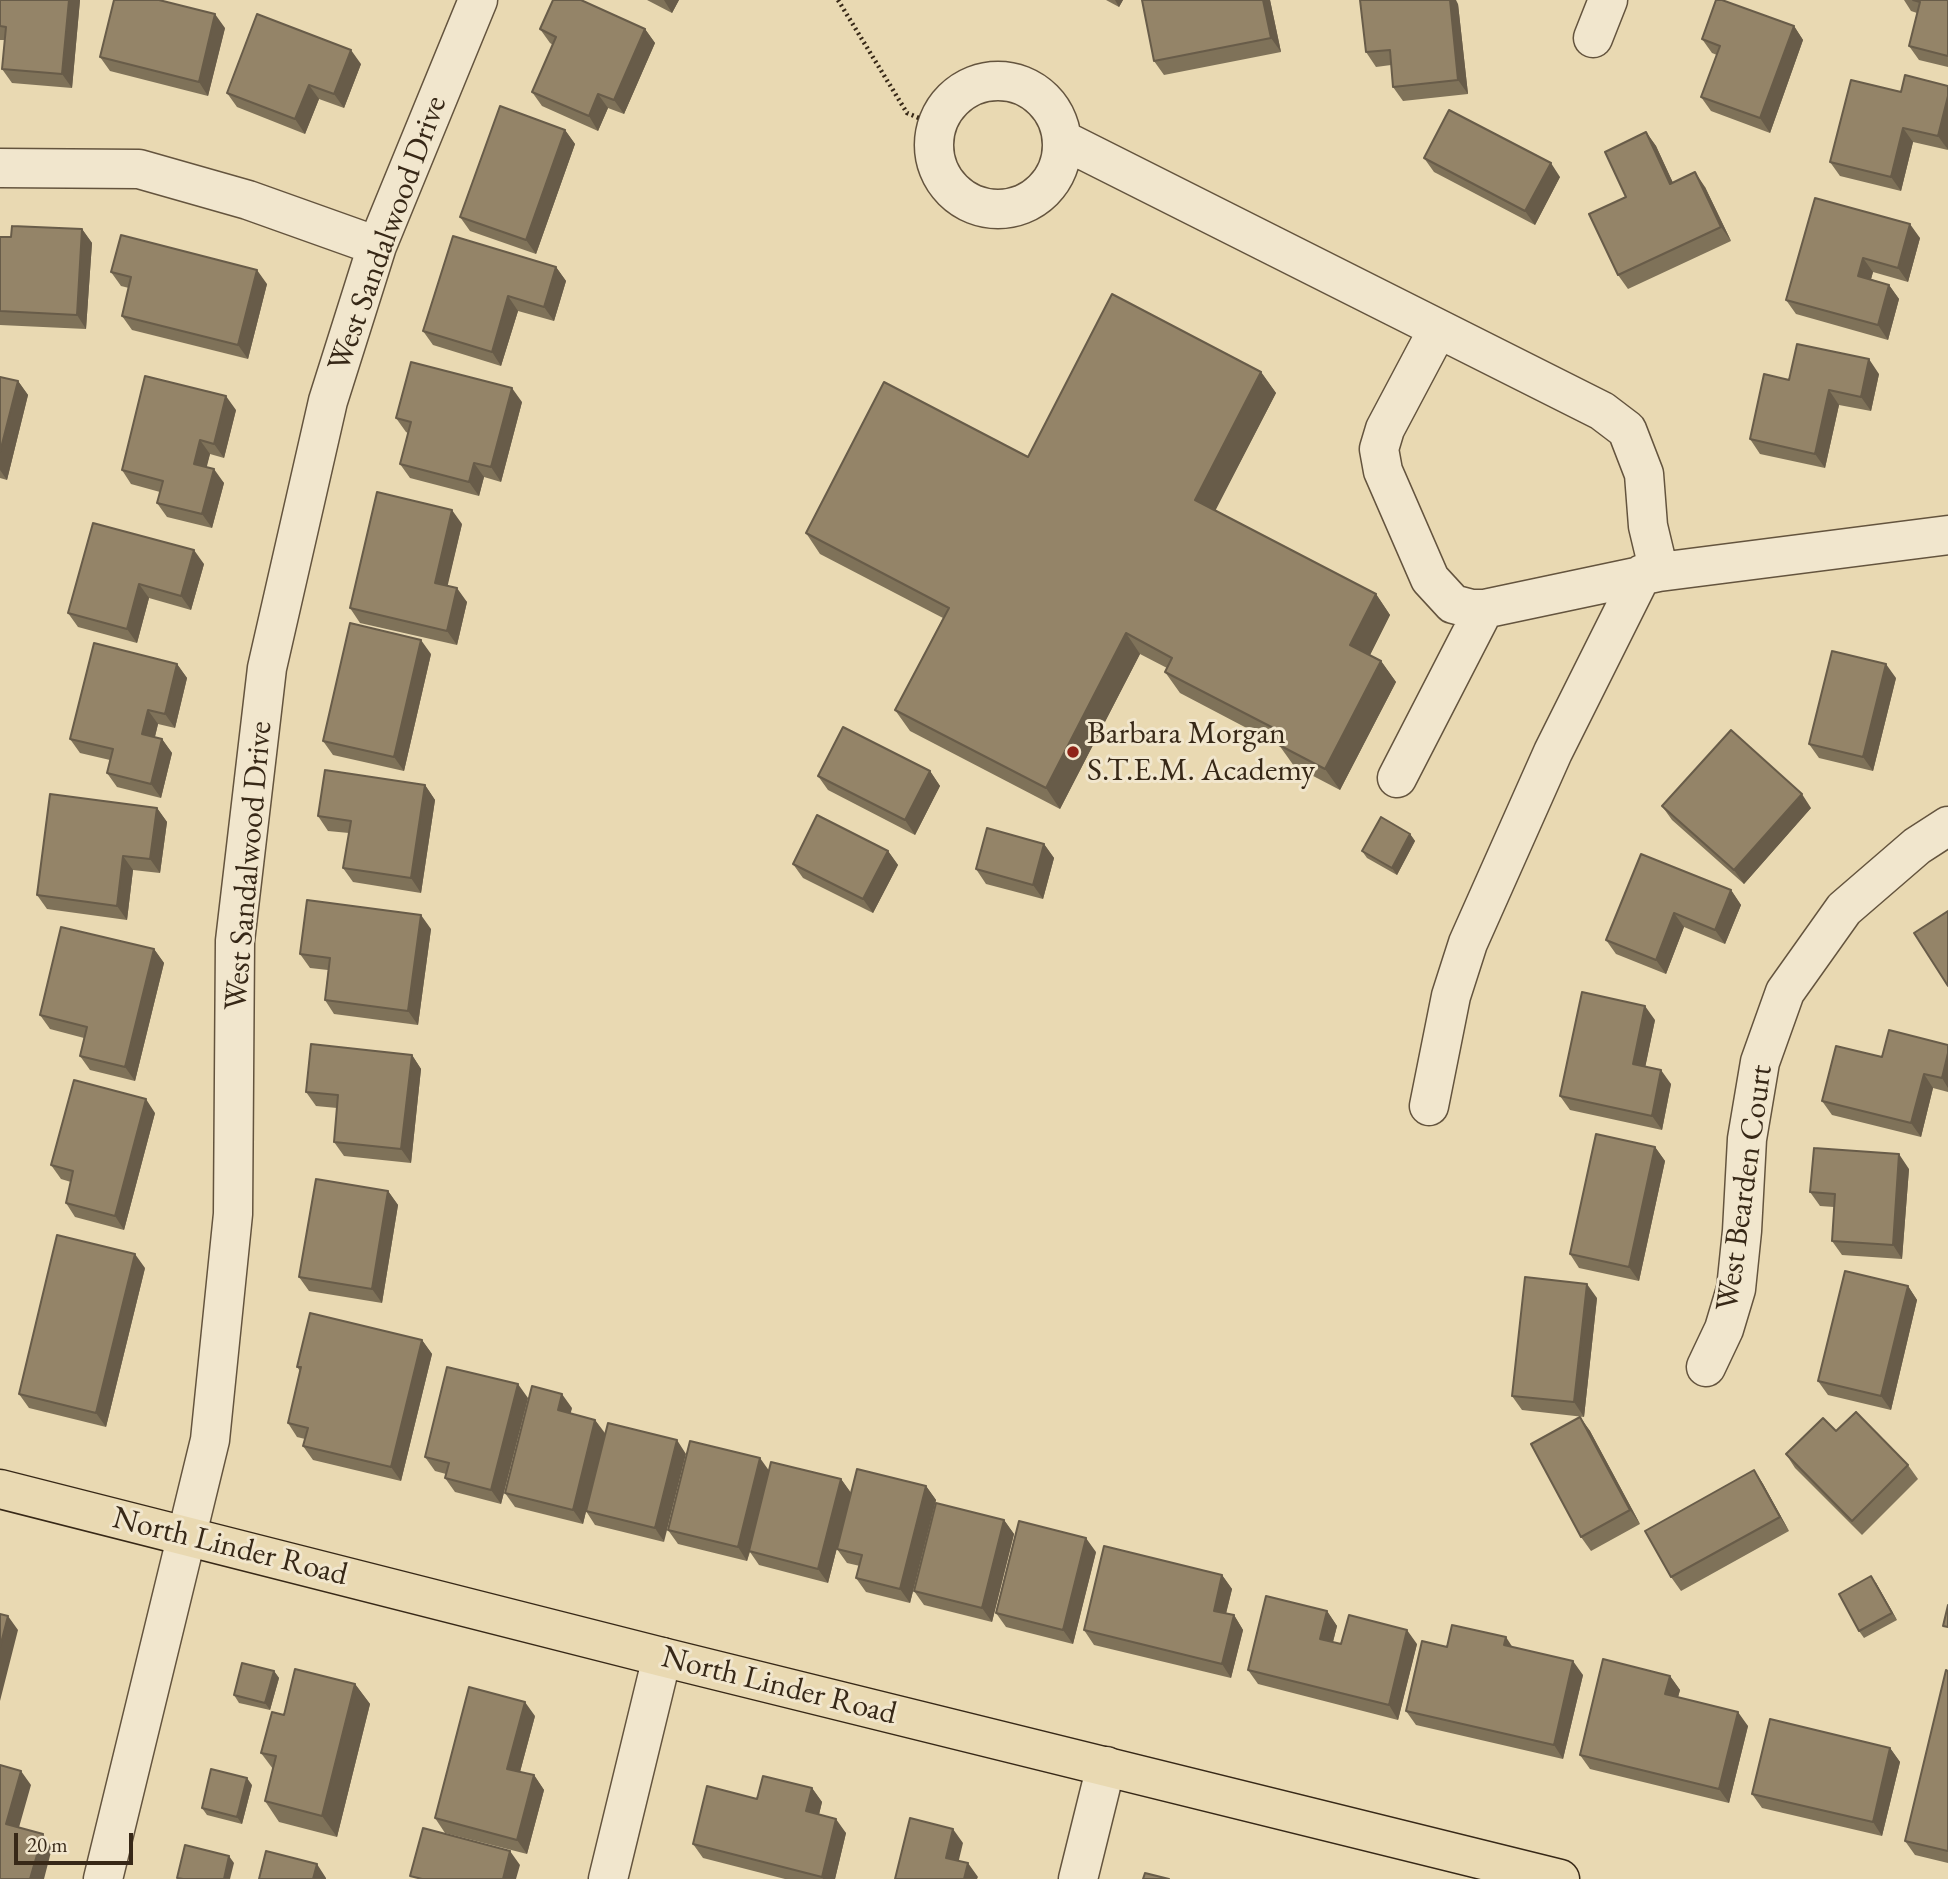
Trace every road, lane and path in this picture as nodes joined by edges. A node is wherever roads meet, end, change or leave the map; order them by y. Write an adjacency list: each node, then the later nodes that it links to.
1 (478, 0): 8 (street, West Sandalwood Drive)
2 (838, 0): 5 (path)
3 (1608, 0): 4 (street)
4 (1593, 38)
5 (936, 125): 6 (street); 6 (street)
6 (1063, 140): 9 (street)
7 (0, 168): 8 (street)
8 (376, 246): 18 (street, West Sandalwood Drive)
9 (1438, 328): 11 (street); 12 (street)
10 (1948, 535): 11 (street)
11 (1650, 573): 12 (street); 15 (street)
12 (1484, 608): 13 (street)
13 (1397, 779)
14 (1948, 826): 16 (street, West Bearden Court)
15 (1429, 1106)
16 (1706, 1367)
17 (0, 1489): 18 (main road, North Linder Road)
18 (188, 1536): 19 (main road, North Linder Road); 21 (street, West Sandalwood Drive)
19 (662, 1657): 20 (main road, North Linder Road); 22 (street)
20 (1106, 1766): 23 (street); 24 (main road, North Linder Road)
21 (103, 1879)
22 (608, 1879)
23 (1078, 1879)
24 (1560, 1879)

